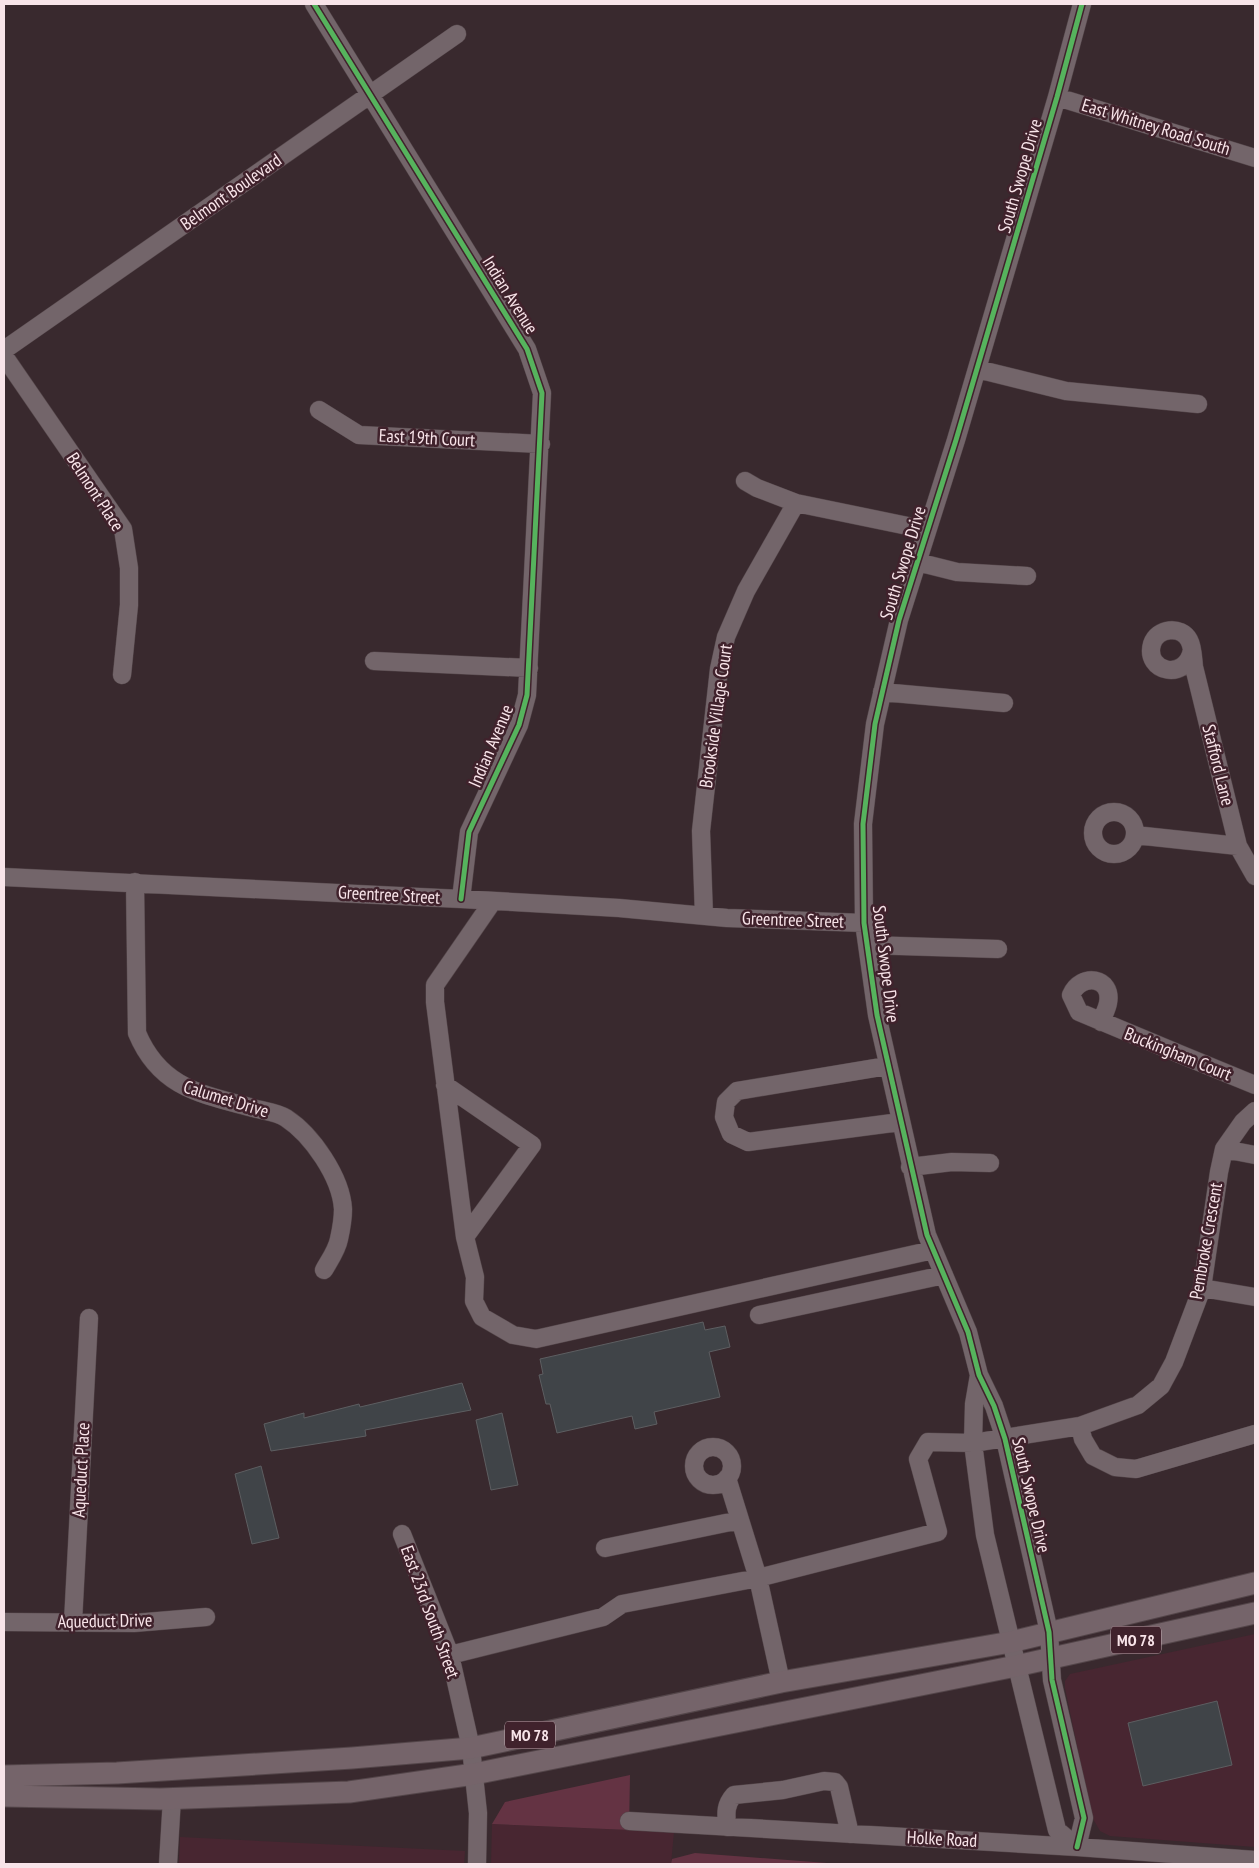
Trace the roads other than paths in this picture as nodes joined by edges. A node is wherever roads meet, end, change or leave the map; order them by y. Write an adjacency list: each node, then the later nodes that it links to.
1 (314, 4): 4 (street, Indian Avenue)
2 (1082, 4): 5 (street, South Swope Drive)
3 (458, 34): 4 (street, Belmont Boulevard)
4 (370, 94): 7 (street, Belmont Boulevard); 12 (street, Indian Avenue)
5 (1057, 97): 6 (street, East Whitney Road South); 9 (street, South Swope Drive)
6 (1255, 158)
7 (4, 350)
8 (4, 356): 21 (street, Belmont Place)
9 (977, 370): 10 (street); 15 (street, South Swope Drive)
10 (1198, 404)
11 (319, 410): 12 (street, East 19th Court)
12 (541, 444): 20 (street, Indian Avenue)
13 (745, 480): 14 (street)
14 (796, 503): 15 (street); 31 (street, Brookside Village Court)
15 (927, 530): 16 (street, South Swope Drive)
16 (917, 562): 17 (street); 22 (street, South Swope Drive)
17 (1027, 576)
18 (1192, 650): 25 (street, Stafford Lane)
19 (374, 661): 20 (street)
20 (529, 668): 29 (street, Indian Avenue)
21 (122, 675)
22 (882, 692): 23 (street); 32 (street, South Swope Drive)
23 (1004, 704)
24 (1135, 835): 25 (street)
25 (1238, 846): 26 (street, Stafford Lane)
26 (1255, 876)
27 (4, 877): 28 (street, Greentree Street)
28 (135, 882): 29 (street, Greentree Street); 47 (street, Calumet Drive)
29 (461, 899): 30 (street, Greentree Street)
30 (493, 901): 31 (street, Greentree Street); 37 (street)
31 (704, 916): 32 (street, Greentree Street)
32 (864, 923): 33 (street, South Swope Drive)
33 (867, 945): 34 (street); 36 (street, South Swope Drive)
34 (998, 948)
35 (1101, 1022): 38 (street, Buckingham Court)
36 (888, 1066): 40 (street, South Swope Drive); 40 (street)
37 (445, 1085): 45 (street); 45 (street)
38 (1255, 1086)
39 (1255, 1111): 41 (street, Pembroke Crescent)
40 (900, 1122): 44 (street, South Swope Drive)
41 (1224, 1149): 42 (street); 49 (street, Pembroke Crescent)
42 (1255, 1155)
43 (990, 1164): 44 (street)
44 (910, 1166): 46 (street, South Swope Drive)
45 (465, 1237): 46 (street)
46 (934, 1250): 48 (street, South Swope Drive)
47 (324, 1270)
48 (944, 1275): 51 (street); 53 (street, South Swope Drive)
49 (1202, 1288): 50 (street); 54 (street, Pembroke Crescent)
50 (1255, 1297)
51 (759, 1315)
52 (89, 1318): 67 (street, Aqueduct Place)
53 (979, 1375): 56 (street, South Swope Drive); 57 (street, South Swope Drive)
54 (1080, 1426): 55 (street); 56 (street, Pembroke Crescent)
55 (1255, 1434)
56 (1005, 1439): 57 (street, Pembroke Crescent); 68 (street, South Swope Drive)
57 (973, 1443): 62 (street, Pembroke Crescent); 69 (street, South Swope Drive)
58 (727, 1478): 59 (street)
59 (740, 1520): 61 (street); 62 (street)
60 (402, 1534): 70 (street, East 23rd South Street)
61 (605, 1548)
62 (758, 1578): 70 (street); 73 (street)
63 (1255, 1583): 68 (main road, MO 78)
64 (1255, 1613): 71 (main road, MO 78)
65 (206, 1617): 67 (street, Aqueduct Drive)
66 (4, 1622): 67 (street, Aqueduct Drive)
67 (73, 1622)
68 (1049, 1632): 69 (main road, MO 78); 71 (street, South Swope Drive)
69 (1011, 1642): 72 (street, South Swope Drive); 73 (main road, MO 78)
70 (450, 1655): 74 (street, East 23rd South Street)
71 (1051, 1659): 72 (main road, MO 78); 82 (street, South Swope Drive)
72 (1016, 1666): 75 (main road, MO 78); 82 (street, South Swope Drive)
73 (781, 1682): 74 (main road, MO 78)
74 (471, 1748): 75 (street, East 23rd South Street); 76 (main road, MO 78)
75 (474, 1774): 78 (main road, MO 78); 85 (street, East 23rd South Street)
76 (4, 1776)
77 (4, 1796): 78 (main road, MO 78)
78 (172, 1798): 84 (street)
79 (628, 1821): 80 (street, Holke Road)
80 (727, 1827): 81 (street, Holke Road); 81 (street)
81 (850, 1834): 82 (street, Holke Road)
82 (1077, 1847): 83 (street, Holke Road)
83 (1255, 1860)
84 (168, 1864)
85 (477, 1864)

